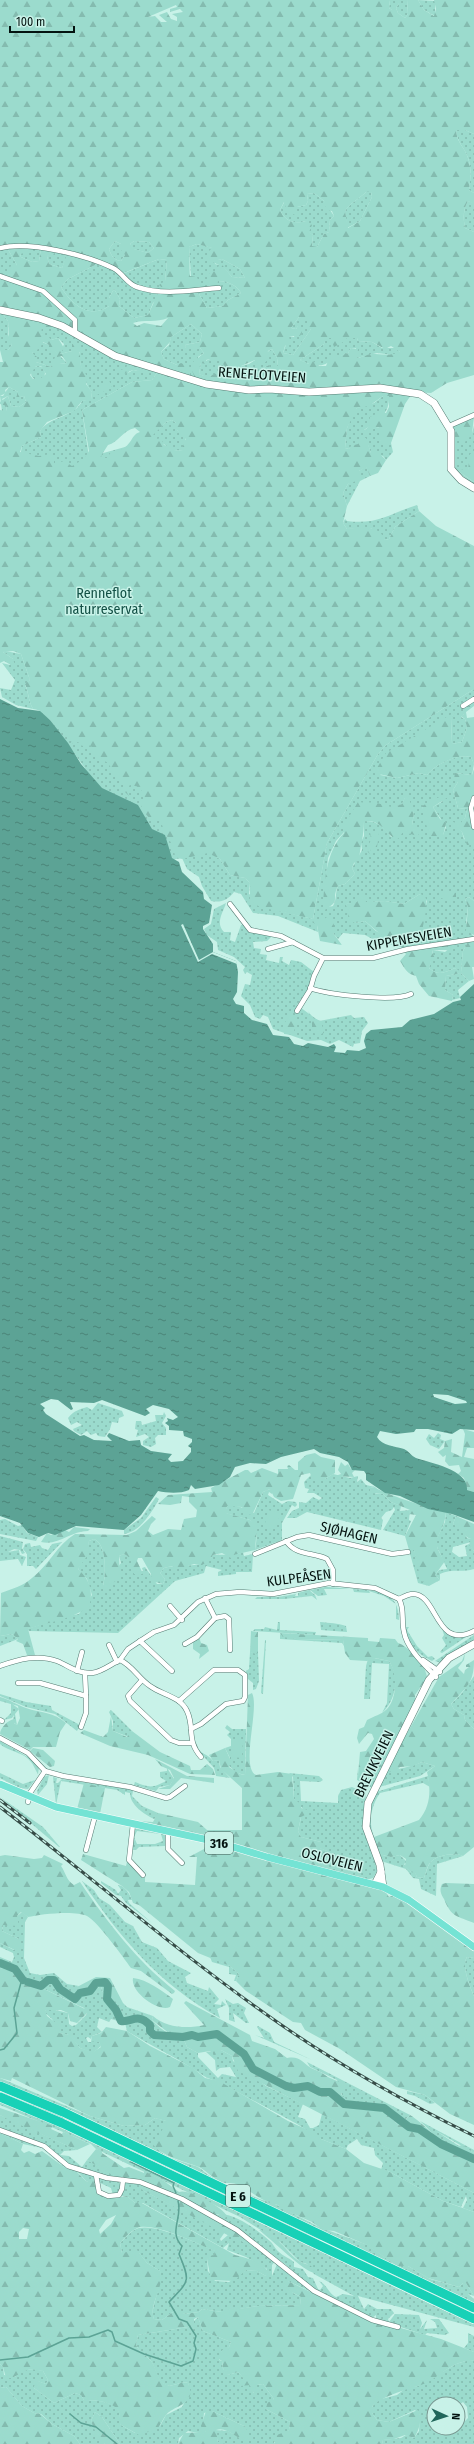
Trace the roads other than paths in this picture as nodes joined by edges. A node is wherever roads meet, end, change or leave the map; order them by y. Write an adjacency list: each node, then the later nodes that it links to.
1 (0, 248): 3 (street)
2 (0, 276): 5 (street)
3 (219, 288)
4 (0, 310): 5 (street, RENEFLOTVEIEN)
5 (75, 331): 7 (street, RENEFLOTVEIEN)
6 (474, 415): 7 (street)
7 (449, 426): 8 (street, RENEFLOTVEIEN)
8 (474, 488)
9 (474, 699): 10 (street)
10 (463, 706)
11 (474, 798): 12 (street)
12 (474, 827)
13 (230, 904): 15 (street, KIPPENESVEIEN)
14 (474, 939): 17 (street, KIPPENESVEIEN)
15 (293, 942): 16 (street); 17 (street, KIPPENESVEIEN)
16 (268, 949)
17 (323, 958): 18 (street)
18 (310, 988): 19 (street); 20 (street)
19 (411, 994)
20 (297, 1011)
21 (286, 1541): 22 (street, SJØHAGEN); 23 (street, SJØHAGEN); 24 (street, SJØHAGEN)
22 (408, 1552)
23 (255, 1554)
24 (333, 1584): 25 (street, KULPEÅSEN); 26 (street, KULPEÅSEN)
25 (205, 1598): 28 (street); 29 (street, KULPEÅSEN)
26 (399, 1599): 30 (street); 42 (street)
27 (170, 1606): 29 (street)
28 (215, 1618): 32 (street); 35 (street)
29 (182, 1620): 31 (street, KULPEÅSEN)
30 (474, 1631)
31 (140, 1641): 37 (street, KULPEÅSEN); 40 (street)
32 (185, 1644)
33 (474, 1644): 42 (street, BREVIKVEIEN)
34 (109, 1645): 37 (street)
35 (230, 1650)
36 (82, 1652): 39 (street)
37 (118, 1661): 41 (street); 43 (street)
38 (0, 1666): 39 (street)
39 (77, 1671): 41 (street)
40 (172, 1671)
41 (85, 1673): 45 (street)
42 (437, 1673): 62 (street, BREVIKVEIEN)
43 (142, 1680): 46 (street); 50 (street)
44 (18, 1683): 45 (street)
45 (86, 1696): 47 (street)
46 (179, 1701): 48 (street); 48 (street)
47 (81, 1727)
48 (191, 1729): 50 (street)
49 (0, 1738): 52 (street)
50 (191, 1743): 51 (street)
51 (200, 1756)
52 (45, 1770): 54 (street); 56 (street)
53 (0, 1784): 56 (main road, OSLOVEIEN / 316)
54 (184, 1786)
55 (0, 1789): 56 (main road, OSLOVEIEN / 316)
56 (29, 1799): 57 (main road, OSLOVEIEN / 316)
57 (95, 1816): 58 (main road, OSLOVEIEN / 316); 60 (street)
58 (133, 1824): 59 (main road, OSLOVEIEN / 316); 63 (street)
59 (168, 1831): 61 (street); 64 (main road, OSLOVEIEN / 316)
60 (86, 1850)
61 (182, 1863)
62 (381, 1872): 64 (street); 65 (street, BREVIKVEIEN)
63 (143, 1875)
64 (375, 1884): 65 (main road, OSLOVEIEN / 316)
65 (383, 1887): 66 (main road, OSLOVEIEN / 316)
66 (474, 1947)
67 (0, 2086): 72 (highway, E 6)
68 (0, 2097): 73 (highway, E 6)
69 (0, 2130): 70 (street)
70 (96, 2175): 71 (street); 71 (street)
71 (123, 2180): 74 (street)
72 (474, 2308)
73 (474, 2319)
74 (398, 2327)

